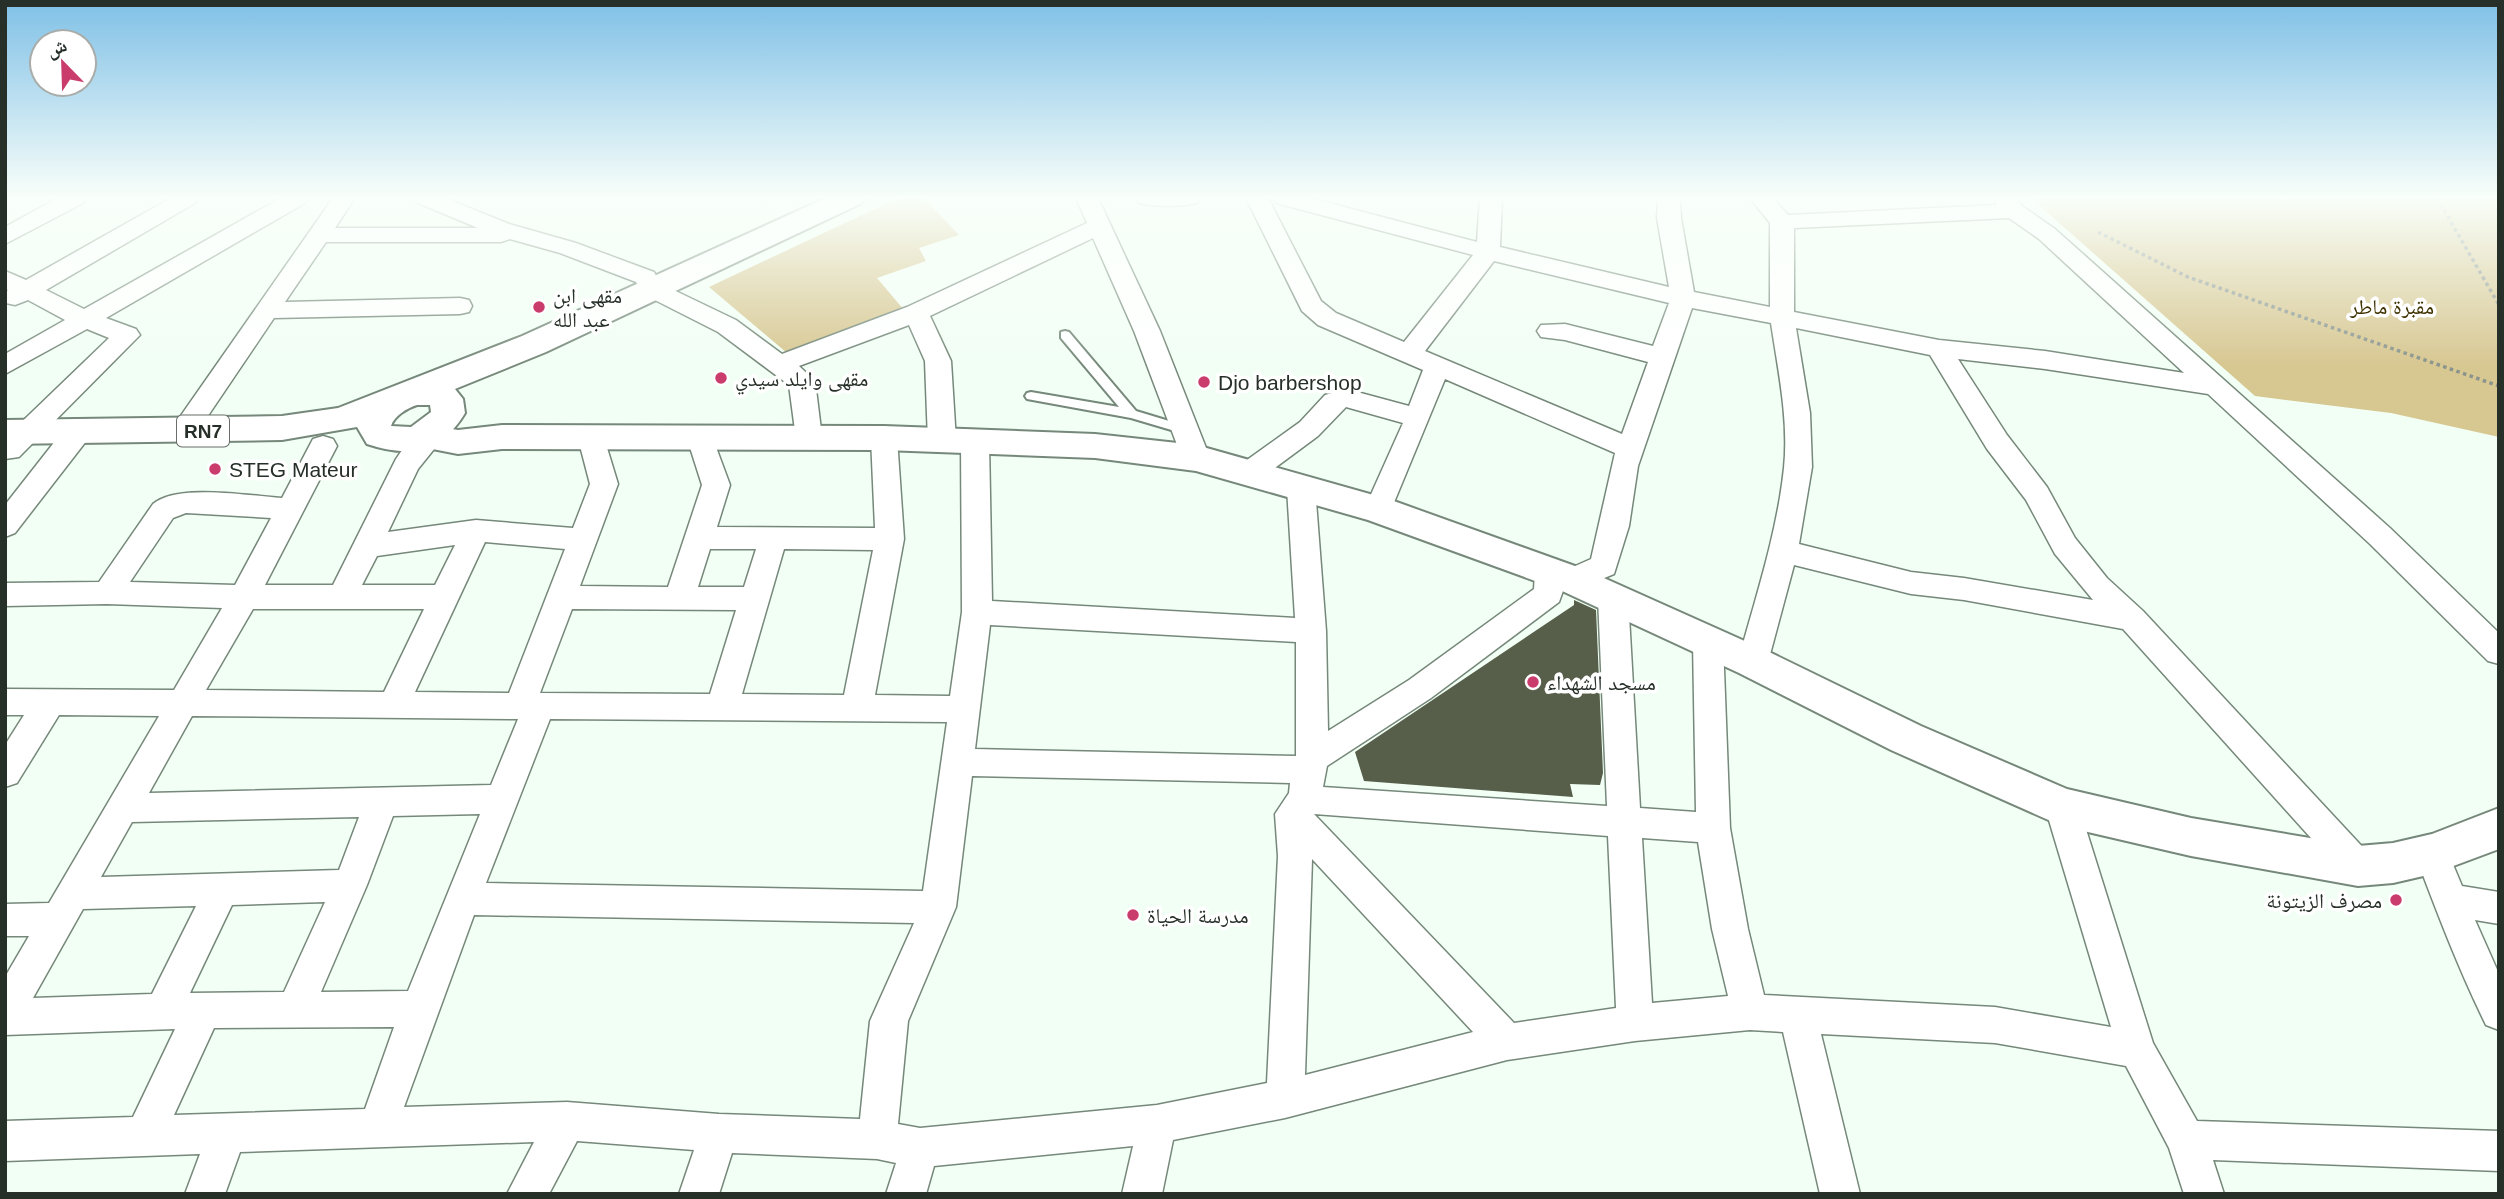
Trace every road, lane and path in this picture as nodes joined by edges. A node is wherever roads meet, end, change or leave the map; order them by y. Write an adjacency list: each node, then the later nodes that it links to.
1 (77, 254): 16 (street)
2 (199, 254): 25 (street)
3 (306, 254): 22 (street)
4 (580, 254): 17 (street)
5 (728, 254): 17 (main road, RN7)
6 (1040, 254): 23 (street)
7 (1112, 254): 53 (street)
8 (1287, 254): 30 (street)
9 (1486, 254): 30 (street)
10 (1496, 254): 18 (street)
11 (1675, 254): 18 (street)
12 (1782, 254): 24 (street)
13 (2069, 254): 35 (street)
14 (2141, 254): 36 (path)
15 (2469, 254): 20 (path)
16 (16, 285): 19 (street); 25 (street)
17 (652, 289): 28 (main road, RN7); 32 (street)
18 (1683, 298): 24 (street); 31 (street)
19 (5, 302)
20 (2499, 305)
21 (460, 306): 22 (street)
22 (266, 310): 42 (street)
23 (916, 313): 32 (street); 51 (street)
24 (1782, 316): 29 (street); 67 (street)
25 (84, 319): 33 (street); 50 (street)
26 (1550, 331): 31 (street)
27 (1065, 335): 40 (lane)
28 (534, 344): 37 (main road, RN7); 39 (main road, RN7)
29 (1939, 348): 35 (street); 79 (street)
30 (1408, 355): 34 (street)
31 (1661, 356): 55 (street)
32 (780, 364): 47 (street)
33 (5, 365)
34 (1437, 367): 41 (street); 55 (street)
35 (2211, 386): 82 (street)
36 (2499, 386)
37 (405, 396): 39 (main road); 42 (main road, RN7); 49 (main road, RN7)
38 (1031, 396): 40 (lane)
39 (449, 406): 43 (main road, RN7); 44 (main road)
40 (1132, 414): 53 (lane)
41 (1418, 418): 56 (street); 59 (street)
42 (184, 431): 52 (main road, RN7)
43 (427, 437): 44 (main road); 49 (main road, RN7); 66 (street)
44 (502, 437): 45 (main road)
45 (591, 438): 46 (main road); 65 (street)
46 (700, 438): 47 (main road); 62 (street)
47 (810, 438): 48 (main road)
48 (884, 438): 51 (main road); 64 (street)
49 (389, 439): 54 (main road, RN7)
50 (11, 441): 52 (main road, RN7)
51 (959, 441): 53 (main road); 78 (street)
52 (70, 442): 54 (main road, RN7); 60 (street)
53 (1191, 444): 56 (main road)
54 (323, 446): 58 (street)
55 (1630, 448): 68 (street)
56 (1250, 472): 57 (main road)
57 (1301, 488): 59 (main road); 80 (street)
58 (289, 509): 69 (street); 71 (street)
59 (1378, 510): 68 (main road)
60 (5, 526)
61 (475, 531): 65 (street); 66 (street); 73 (street)
62 (700, 538): 63 (street); 75 (street)
63 (773, 539): 64 (street); 77 (street)
64 (890, 539): 90 (street)
65 (582, 540): 74 (street)
66 (368, 546): 72 (street)
67 (1783, 551): 79 (street); 83 (street)
68 (1561, 576): 76 (main road); 94 (street)
69 (107, 593): 70 (street); 71 (street)
70 (5, 595)
71 (244, 597): 72 (street); 86 (street)
72 (342, 597): 73 (street)
73 (444, 597): 87 (street)
74 (560, 597): 75 (street); 88 (street)
75 (679, 598): 77 (street)
76 (1613, 598): 81 (main road); 99 (street)
77 (755, 599): 89 (street)
78 (977, 612): 80 (street); 91 (street)
79 (2132, 619): 103 (street)
80 (1311, 631): 94 (street)
81 (1708, 642): 83 (main road); 101 (street)
82 (2499, 652)
83 (1753, 662): 97 (main road)
84 (5, 702): 85 (street)
85 (50, 702): 86 (street); 93 (street)
86 (182, 703): 87 (street); 98 (street)
87 (393, 705): 88 (street)
88 (530, 706): 89 (street); 95 (street)
89 (722, 707): 90 (street)
90 (857, 708): 91 (street)
91 (963, 709): 92 (street)
92 (957, 762): 94 (street); 109 (street)
93 (5, 773)
94 (1305, 785): 99 (street); 122 (street); 124 (street)
95 (504, 799): 96 (street); 106 (street)
96 (381, 803): 98 (street); 104 (street)
97 (2062, 807): 103 (main road); 123 (street)
98 (120, 808): 108 (street)
99 (1625, 824): 101 (street); 121 (street)
100 (2499, 827): 102 (main road)
101 (1713, 828): 117 (street)
102 (2432, 854): 103 (main road); 107 (street)
103 (2358, 866)
104 (350, 885): 105 (street); 114 (street)
105 (222, 889): 108 (street); 115 (street)
106 (464, 899): 109 (street); 113 (street)
107 (2448, 900): 110 (street); 112 (street)
108 (64, 907): 111 (street); 119 (street)
109 (938, 907): 131 (street)
110 (2499, 908)
111 (5, 920)
112 (2486, 965): 118 (street)
113 (419, 1009): 114 (street); 127 (street)
114 (295, 1010): 116 (street)
115 (163, 1011): 116 (street); 119 (street)
116 (203, 1011): 129 (street)
117 (1750, 1012): 120 (street); 121 (street)
118 (2499, 1012)
119 (5, 1014)
120 (1798, 1016): 123 (street); 141 (street)
121 (1635, 1023): 122 (street)
122 (1507, 1042): 124 (street)
123 (2137, 1049): 132 (street)
124 (1285, 1100): 126 (street)
125 (567, 1121): 127 (street); 128 (street); 137 (street)
126 (1157, 1124): 134 (street); 140 (street)
127 (377, 1128): 130 (street)
128 (719, 1133): 131 (street); 138 (street)
129 (145, 1134): 130 (street); 133 (street)
130 (227, 1135): 136 (street)
131 (877, 1139): 134 (street)
132 (2186, 1140): 135 (street); 142 (street)
133 (5, 1141)
134 (920, 1148): 139 (street)
135 (2499, 1151)
136 (205, 1194)
137 (527, 1194)
138 (699, 1194)
139 (906, 1194)
140 (1142, 1194)
141 (1840, 1194)
142 (2204, 1194)

